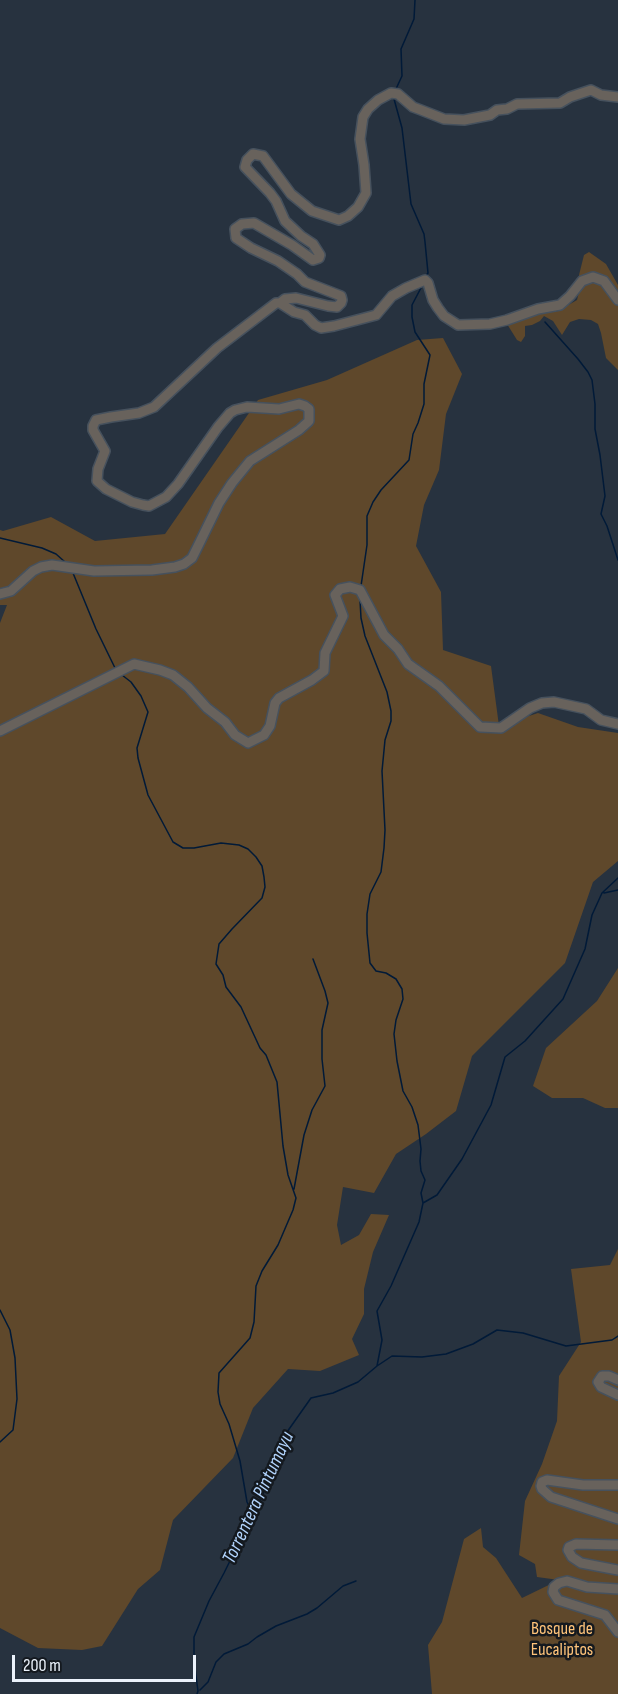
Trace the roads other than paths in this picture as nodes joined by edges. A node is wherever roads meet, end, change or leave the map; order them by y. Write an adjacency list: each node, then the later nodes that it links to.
1 (618, 97): 3 (street)
2 (618, 300): 3 (street)
3 (280, 303): 4 (street)
4 (0, 594)
5 (618, 724): 6 (street)
6 (0, 731)
7 (618, 1380): 8 (street)
8 (618, 1395)
9 (618, 1485): 10 (street)
10 (618, 1519)
11 (618, 1545): 12 (street)
12 (618, 1570)
13 (618, 1589): 14 (street)
14 (618, 1632)

